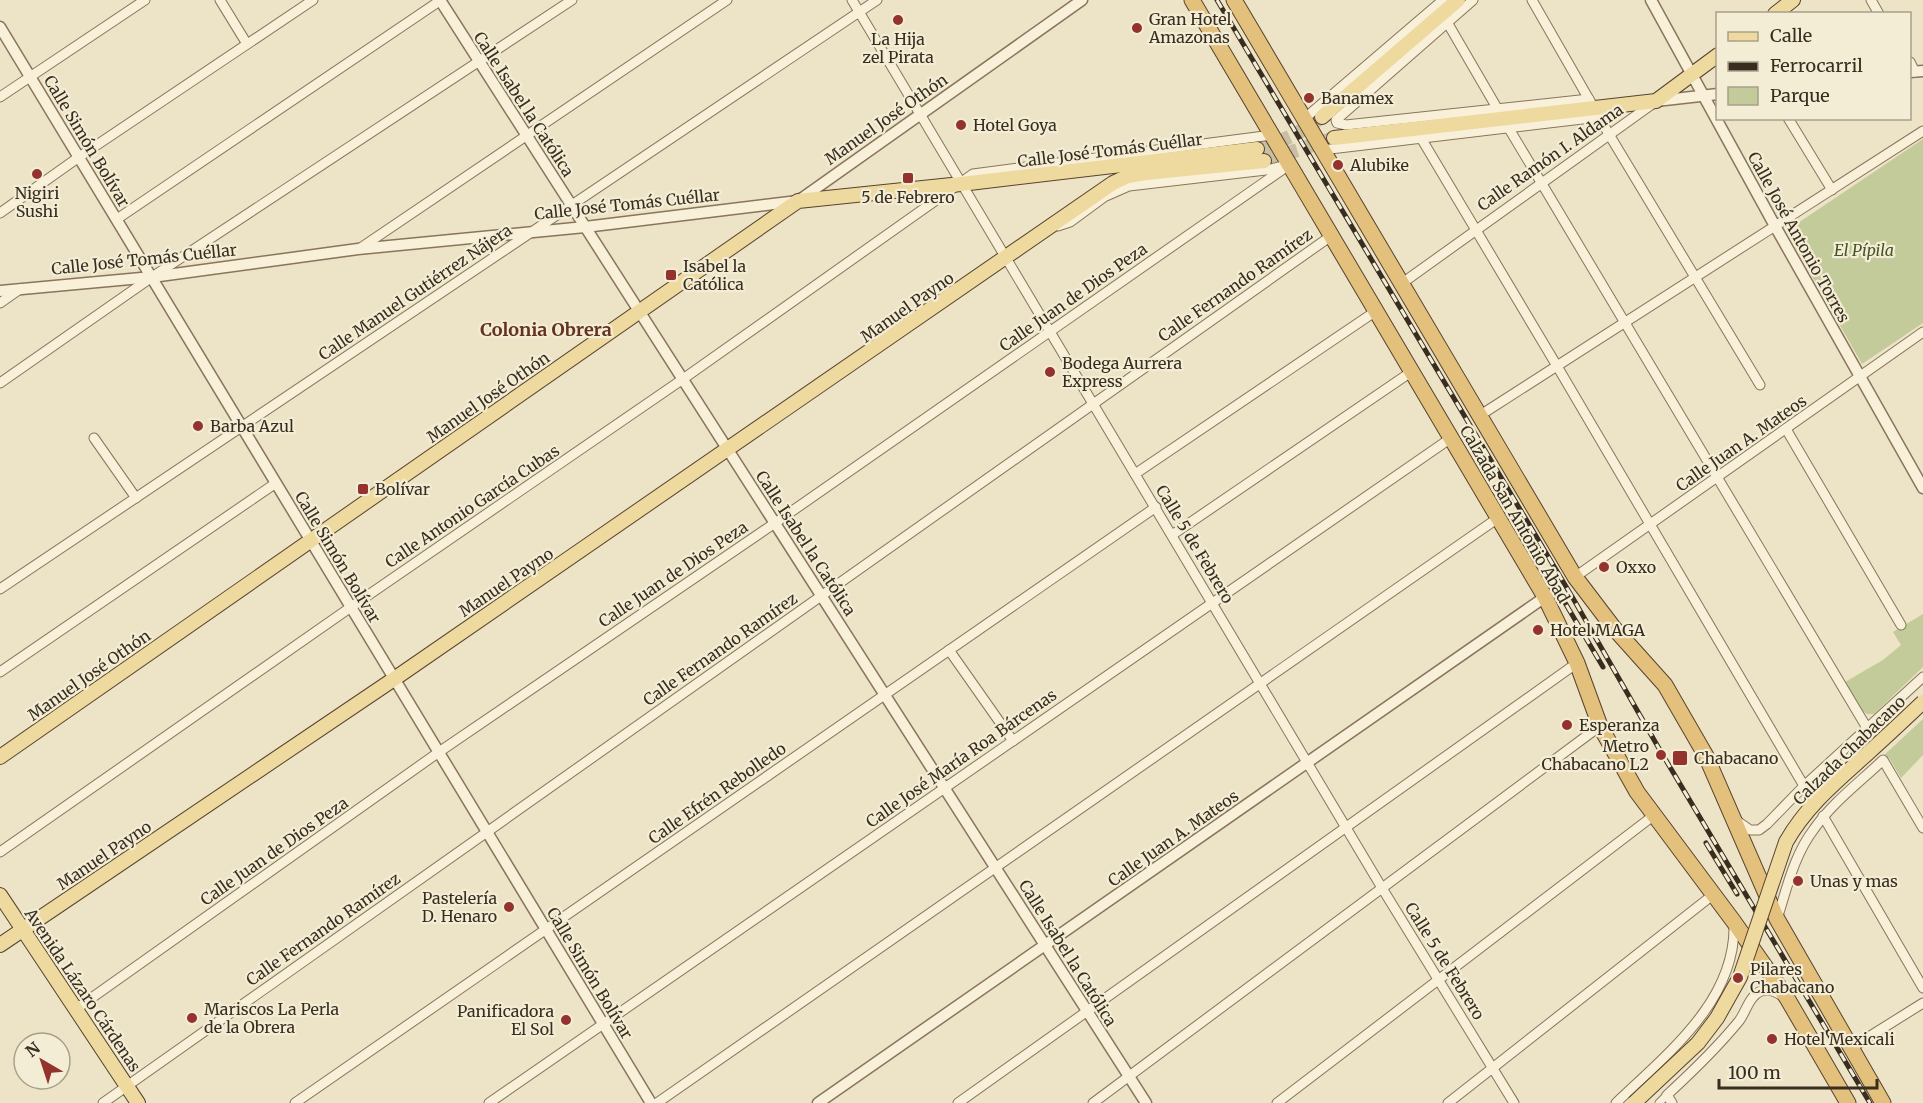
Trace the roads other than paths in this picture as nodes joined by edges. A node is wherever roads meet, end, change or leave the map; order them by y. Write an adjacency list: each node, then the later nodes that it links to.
1 (145, 0): 26 (street)
2 (220, 0): 22 (street)
3 (313, 0): 22 (street)
4 (440, 0): 24 (street, Calle Isabel la Católica); 55 (street)
5 (572, 0): 24 (street)
6 (727, 0): 42 (street)
7 (852, 0): 18 (street, Calle 5 de Febrero)
8 (877, 0): 18 (street, Calle Manuel Gutiérrez Nájera)
9 (1082, 0): 33 (street, Manuel José Othón)
10 (1192, 0): 41 (highway, Calzada San Antonio Abad)
11 (1234, 0): 36 (highway, Calzada San Antonio Abad)
12 (1443, 0): 36 (street)
13 (1458, 0): 35 (main road)
14 (1473, 0): 20 (street)
15 (1532, 0): 31 (street)
16 (1651, 0): 25 (street, Calle José Antonio Torres)
17 (1793, 0): 19 (main road)
18 (859, 12): 33 (street, Calle 5 de Febrero); 53 (street, Calle Manuel Gutiérrez Nájera)
19 (1778, 12)
20 (1447, 22): 32 (street); 32 (street)
21 (0, 27): 26 (street, Calle Simón Bolívar)
22 (247, 44): 47 (street)
23 (1716, 56): 25 (main road, Calle Ramón I. Aldama)
24 (479, 61): 42 (street, Calle Isabel la Católica); 64 (street)
25 (1692, 74): 28 (street, Calle José Antonio Torres); 30 (main road, Calle Ramón I. Aldama)
26 (30, 77): 29 (street); 47 (street, Calle Simón Bolívar)
27 (1716, 94): 28 (street)
28 (1705, 96): 30 (street); 34 (street, Calle José Antonio Torres)
29 (0, 97)
30 (1656, 101): 31 (main road); 43 (street, Calle Ramón I. Aldama)
31 (1594, 107): 32 (street); 39 (street); 43 (street); 44 (main road)
32 (1497, 108)
33 (920, 115): 50 (street, Calle 5 de Febrero); 52 (street, Manuel José Othón)
34 (1716, 116)
35 (1322, 117)
36 (1304, 119): 46 (highway, Calzada San Antonio Abad)
37 (1718, 120): 56 (street, Calle José Antonio Torres)
38 (1789, 120): 51 (street)
39 (1508, 127): 45 (street); 49 (street)
40 (1923, 131): 51 (street)
41 (1272, 135): 48 (highway, Calzada San Antonio Abad); 50 (street, Calle Antonio García Cubas)
42 (527, 136): 53 (street, Calle Isabel la Católica); 62 (street)
43 (1610, 136): 49 (street, Calle Ramón I. Aldama); 65 (street)
44 (1334, 138)
45 (1421, 138): 46 (street); 58 (street)
46 (1322, 150): 66 (highway, Calzada San Antonio Abad)
47 (79, 157): 54 (street); 55 (street, Calle Simón Bolívar)
48 (1289, 165): 60 (street); 61 (highway, Calzada San Antonio Abad); 73 (street, Calle Juan de Dios Peza)
49 (1541, 183): 58 (street, Calle Ramón I. Aldama); 72 (street)
50 (961, 184): 52 (main road, Calle José Tomás Cuéllar); 60 (main road, Calle José Tomás Cuéllar); 63 (street, Calle 5 de Febrero); 78 (street, Calle Antonio García Cubas)
51 (1832, 190): 56 (street)
52 (798, 201): 57 (street, Calle José Tomás Cuéllar); 71 (main road, Manuel José Othón)
53 (572, 205): 57 (street, Calle Isabel la Católica); 59 (street, Calle Manuel Gutiérrez Nájera)
54 (0, 213)
55 (117, 219): 64 (street, Calle Simón Bolívar)
56 (1775, 226): 65 (street); 77 (street, Calle José Antonio Torres)
57 (585, 227): 59 (street, Calle José Tomás Cuéllar); 71 (street, Calle Isabel la Católica)
58 (1476, 230): 66 (street, Calle Ramón I. Aldama); 75 (street)
59 (531, 231): 62 (street, Calle José Tomás Cuéllar); 83 (street, Calle Manuel Gutiérrez Nájera)
60 (1044, 231): 63 (main road, Calle José Tomás Cuéllar)
61 (1331, 236): 70 (highway, Calzada San Antonio Abad); 81 (street, Calle Fernando Ramírez)
62 (358, 249): 64 (street, Calle José Tomás Cuéllar)
63 (1006, 258): 73 (street, Calle 5 de Febrero); 87 (main road, Manuel Payno)
64 (152, 277): 67 (street, Calle José Tomás Cuéllar); 79 (street); 83 (street, Calle Simón Bolívar)
65 (1696, 277): 72 (street); 80 (street)
66 (1401, 284): 82 (highway, Calzada San Antonio Abad)
67 (20, 289): 68 (street, Calle José Tomás Cuéllar); 69 (street)
68 (0, 291)
69 (0, 303)
70 (1376, 310): 76 (highway, Calzada San Antonio Abad); 88 (street)
71 (639, 311): 78 (street, Calle Isabel la Católica); 98 (main road, Manuel José Othón)
72 (1625, 322): 75 (street); 89 (street)
73 (1051, 331): 81 (street, Calle 5 de Febrero); 95 (street, Calle Juan de Dios Peza)
74 (1922, 336): 77 (street, Calle Juan A. Mateos)
75 (1557, 366): 82 (street); 96 (street)
76 (1412, 372): 86 (highway, Calzada San Antonio Abad); 97 (street)
77 (1860, 376): 84 (street, Calle Juan A. Mateos); 91 (street, Calle José Antonio Torres)
78 (683, 380): 87 (street, Calle Isabel la Católica); 104 (street, Calle Antonio García Cubas)
79 (0, 383)
80 (1760, 385)
81 (1094, 403): 88 (street, Calle 5 de Febrero); 101 (street, Calle Fernando Ramírez)
82 (1479, 416): 99 (highway, Calzada San Antonio Abad)
83 (242, 426): 90 (street, Calle Simón Bolívar); 92 (street, Calle Manuel Gutiérrez Nájera)
84 (1786, 429): 89 (street, Calle Juan A. Mateos); 105 (street)
85 (94, 438): 92 (street)
86 (1451, 438): 94 (highway, Calzada San Antonio Abad); 103 (street, Calle José María Roa Bárcenas)
87 (728, 450): 95 (street, Calle Isabel la Católica); 110 (main road, Manuel Payno)
88 (1135, 474): 93 (street, Calle 5 de Febrero)
89 (1718, 478): 96 (street, Calle Juan A. Mateos); 115 (street)
90 (276, 483): 98 (street, Calle Simón Bolívar); 108 (street)
91 (1923, 488)
92 (136, 498): 100 (street, Calle Manuel Gutiérrez Nájera)
93 (1156, 507): 97 (street, Calle 5 de Febrero); 106 (street, Calle Efrén Rebolledo)
94 (1498, 518): 102 (highway, Calzada San Antonio Abad); 111 (street)
95 (775, 523): 101 (street, Calle Isabel la Católica); 117 (street, Calle Juan de Dios Peza)
96 (1651, 525): 99 (street, Calle Juan A. Mateos); 120 (street)
97 (1172, 535): 103 (street, Calle 5 de Febrero)
98 (312, 541): 104 (street, Calle Simón Bolívar); 118 (main road, Manuel José Othón)
99 (1575, 577): 124 (highway, Calzada San Antonio Abad)
100 (0, 590)
101 (821, 596): 112 (street, Calle Isabel la Católica); 127 (street, Calle Fernando Ramírez)
102 (1545, 597): 107 (highway, Calzada San Antonio Abad); 119 (street, Calle Juan A. Mateos)
103 (1213, 602): 111 (street, Calle 5 de Febrero); 116 (street, Calle José María Roa Bárcenas)
104 (351, 607): 110 (street, Calle Simón Bolívar); 128 (street, Calle Antonio García Cubas)
105 (1901, 625)
106 (949, 650): 112 (street, Calle Efrén Rebolledo); 116 (street)
107 (1576, 663): 114 (highway, Calzada San Antonio Abad); 125 (street)
108 (0, 672)
109 (1923, 677): 115 (street, Calzada Chabacano)
110 (394, 679): 117 (street, Calle Simón Bolívar); 135 (main road, Manuel Payno)
111 (1261, 683): 119 (street, Calle 5 de Febrero); 129 (street)
112 (885, 695): 121 (street, Calle Isabel la Católica); 136 (street, Calle Efrén Rebolledo)
113 (1923, 702): 165 (main road, Calzada Chabacano, bridge)
114 (1600, 726): 122 (highway, Calzada San Antonio Abad); 130 (street)
115 (1867, 728): 120 (street, Calzada Chabacano)
116 (1012, 741): 121 (street, Calle José María Roa Bárcenas)
117 (439, 752): 127 (street, Calle Simón Bolívar); 143 (street, Calle Juan de Dios Peza)
118 (0, 757)
119 (1308, 762): 125 (street, Calle 5 de Febrero); 137 (street, Calle Juan A. Mateos)
120 (1804, 786): 124 (street, Calzada Chabacano)
121 (945, 788): 129 (street, Calle Isabel la Católica); 145 (street, Calle José María Roa Bárcenas)
122 (1653, 816): 131 (highway, Calzada San Antonio Abad); 139 (street)
123 (1824, 816): 126 (street, Calzada Chabacano); 133 (street, Calzada Chabacano); 140 (street)
124 (1732, 818): 133 (highway, Calzada San Antonio Abad)
125 (1347, 827): 130 (street, Calle 5 de Febrero); 144 (street)
126 (1923, 828)
127 (487, 832): 136 (street, Calle Simón Bolívar); 149 (street, Calle Fernando Ramírez)
128 (0, 852)
129 (996, 867): 137 (street, Calle Isabel la Católica); 156 (street)
130 (1382, 888): 139 (street, Calle 5 de Febrero); 148 (street)
131 (1714, 894): 134 (highway, Calzada San Antonio Abad); 147 (street)
132 (0, 895): 135 (main road, Avenida Lázaro Cárdenas)
133 (1777, 919): 146 (highway, Calzada San Antonio Abad)
134 (1734, 922): 141 (highway, Calzada San Antonio Abad); 164 (street)
135 (23, 929): 138 (main road, Manuel Payno); 143 (main road, Avenida Lázaro Cárdenas)
136 (546, 929): 145 (street, Calle Simón Bolívar); 153 (street, Calle Efrén Rebolledo)
137 (1046, 944): 144 (street, Calle Isabel la Católica); 157 (street, Calle Juan A. Mateos)
138 (0, 945)
139 (1439, 980): 147 (street, Calle 5 de Febrero); 161 (street)
140 (1923, 988)
141 (1787, 998): 150 (street); 167 (highway, Calzada San Antonio Abad)
142 (1923, 1003): 146 (street)
143 (76, 1009): 149 (main road, Avenida Lázaro Cárdenas)
144 (1087, 1011): 148 (street, Calle Isabel la Católica); 158 (street)
145 (604, 1024): 154 (street, Calle José María Roa Bárcenas); 155 (street, Calle Simón Bolívar)
146 (1851, 1048): 168 (highway, Calzada San Antonio Abad)
147 (1492, 1068): 162 (street); 163 (street, Calle 5 de Febrero)
148 (1129, 1076): 159 (street); 160 (street, Calle Isabel la Católica)
149 (127, 1086): 151 (street, Calle Fernando Ramírez); 152 (main road, Avenida Lázaro Cárdenas)
150 (1669, 1099): 166 (street)
151 (103, 1103)
152 (138, 1103)
153 (295, 1103)
154 (489, 1103)
155 (651, 1103)
156 (657, 1103)
157 (818, 1103)
158 (958, 1103)
159 (1093, 1103)
160 (1146, 1103)
161 (1277, 1103)
162 (1448, 1103)
163 (1514, 1103)
164 (1616, 1103)
165 (1635, 1103)
166 (1659, 1103)
167 (1848, 1103)
168 (1883, 1103)

